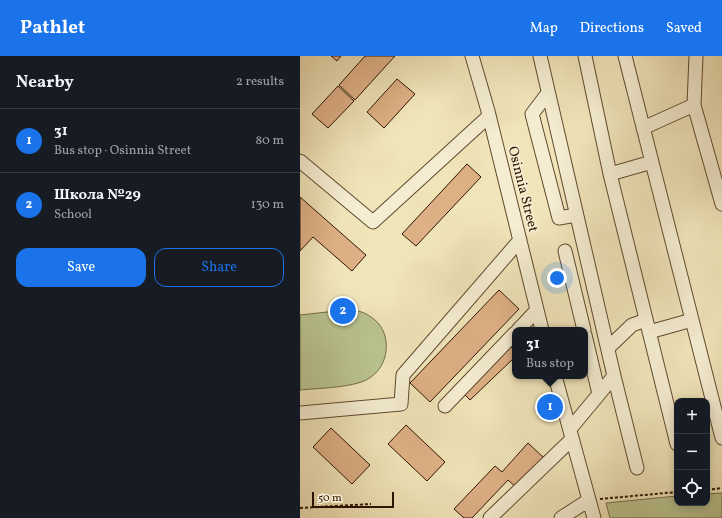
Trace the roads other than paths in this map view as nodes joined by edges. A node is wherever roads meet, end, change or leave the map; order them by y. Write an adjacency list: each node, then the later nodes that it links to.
1 (472, 56): 8 (street, Osinnia Street)
2 (540, 56): 6 (street)
3 (585, 56): 12 (street)
4 (625, 56): 9 (street)
5 (696, 56): 7 (street)
6 (548, 93): 14 (street); 14 (street)
7 (694, 105): 9 (street); 13 (street)
8 (489, 116): 10 (street); 15 (street, Osinnia Street)
9 (643, 128): 11 (street)
10 (300, 161)
11 (652, 162): 12 (street); 20 (street)
12 (610, 174): 21 (street)
13 (722, 204)
14 (576, 215): 17 (street)
15 (520, 240): 19 (street, Osinnia Street); 32 (street)
16 (565, 251): 18 (street)
17 (590, 272): 18 (street); 27 (street)
18 (571, 276): 24 (street)
19 (537, 310): 22 (street); 23 (street, Osinnia Street)
20 (692, 320): 21 (street); 35 (street)
21 (648, 326): 27 (street); 34 (street)
22 (521, 327)
23 (541, 327)
24 (583, 327)
25 (512, 336): 31 (street)
26 (588, 348): 30 (street)
27 (608, 348): 28 (street)
28 (614, 376): 30 (street); 36 (street)
29 (556, 379): 33 (street)
30 (599, 394): 33 (street)
31 (446, 406)
32 (300, 413)
33 (571, 434): 37 (street); 38 (street)
34 (675, 434)
35 (722, 438)
36 (637, 468)
37 (589, 500): 39 (street); 40 (street)
38 (490, 518)
39 (561, 518)
40 (594, 518)

